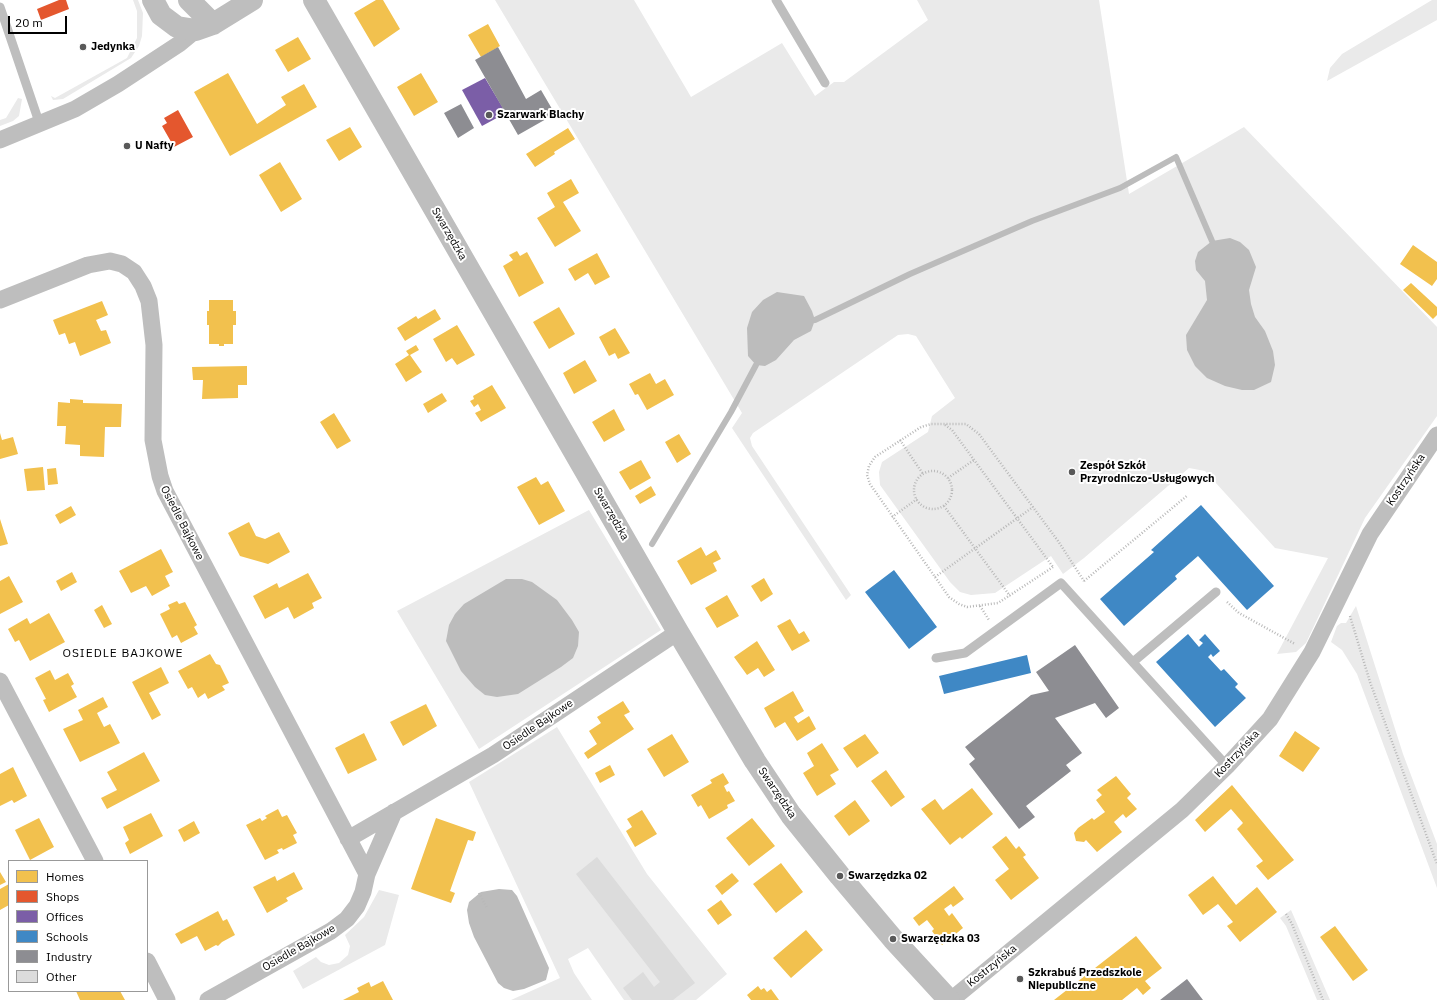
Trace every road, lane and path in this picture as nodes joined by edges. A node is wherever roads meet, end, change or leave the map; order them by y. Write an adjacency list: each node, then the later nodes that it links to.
1 (154, 0): 7 (street)
2 (189, 0): 7 (street)
3 (252, 0): 7 (street)
4 (314, 0): 33 (street, Swarzędzka)
5 (776, 0): 8 (lane)
6 (0, 7): 9 (lane)
7 (204, 27): 9 (street)
8 (824, 84)
9 (40, 124): 10 (street)
10 (0, 140)
11 (0, 300): 40 (street, Osiedle Bajkowe)
12 (945, 424): 14 (path); 15 (path); 21 (path)
13 (1437, 435): 32 (street, Kostrzyńska)
14 (900, 440): 16 (path); 22 (path)
15 (974, 460): 17 (path); 23 (path)
16 (923, 474): 17 (path); 19 (path)
17 (948, 478): 20 (path)
18 (1188, 495): 27 (path)
19 (917, 499): 20 (path); 22 (path)
20 (944, 506): 24 (path)
21 (1033, 507): 23 (path); 27 (path)
22 (892, 517): 26 (path)
23 (1017, 518): 24 (path); 25 (path)
24 (975, 548): 26 (path); 31 (path)
25 (1053, 567): 28 (path); 31 (path)
26 (934, 577): 31 (path)
27 (1084, 581): 30 (path)
28 (1061, 583): 30 (lane); 35 (lane)
29 (1216, 592): 34 (path); 36 (lane)
30 (1070, 593): 36 (lane)
31 (1010, 596)
32 (1335, 606): 34 (street, Kostrzyńska); 42 (path)
33 (678, 632): 39 (street, Osiedle Bajkowe); 50 (street, Swarzędzka)
34 (1312, 652): 38 (street, Kostrzyńska)
35 (936, 658)
36 (1133, 662): 38 (lane)
37 (0, 681): 41 (street)
38 (1227, 766): 50 (street, Kostrzyńska)
39 (394, 812): 40 (street, Osiedle Bajkowe); 43 (street, Osiedle Bajkowe)
40 (348, 839): 43 (street, Osiedle Bajkowe)
41 (93, 860)
42 (1437, 864)
43 (367, 874): 49 (street, Osiedle Bajkowe)
44 (479, 893): 45 (path)
45 (487, 908)
46 (1286, 914): 51 (path)
47 (148, 963): 48 (street)
48 (168, 1000)
49 (208, 1000)
50 (950, 1000)
51 (1323, 1000)

